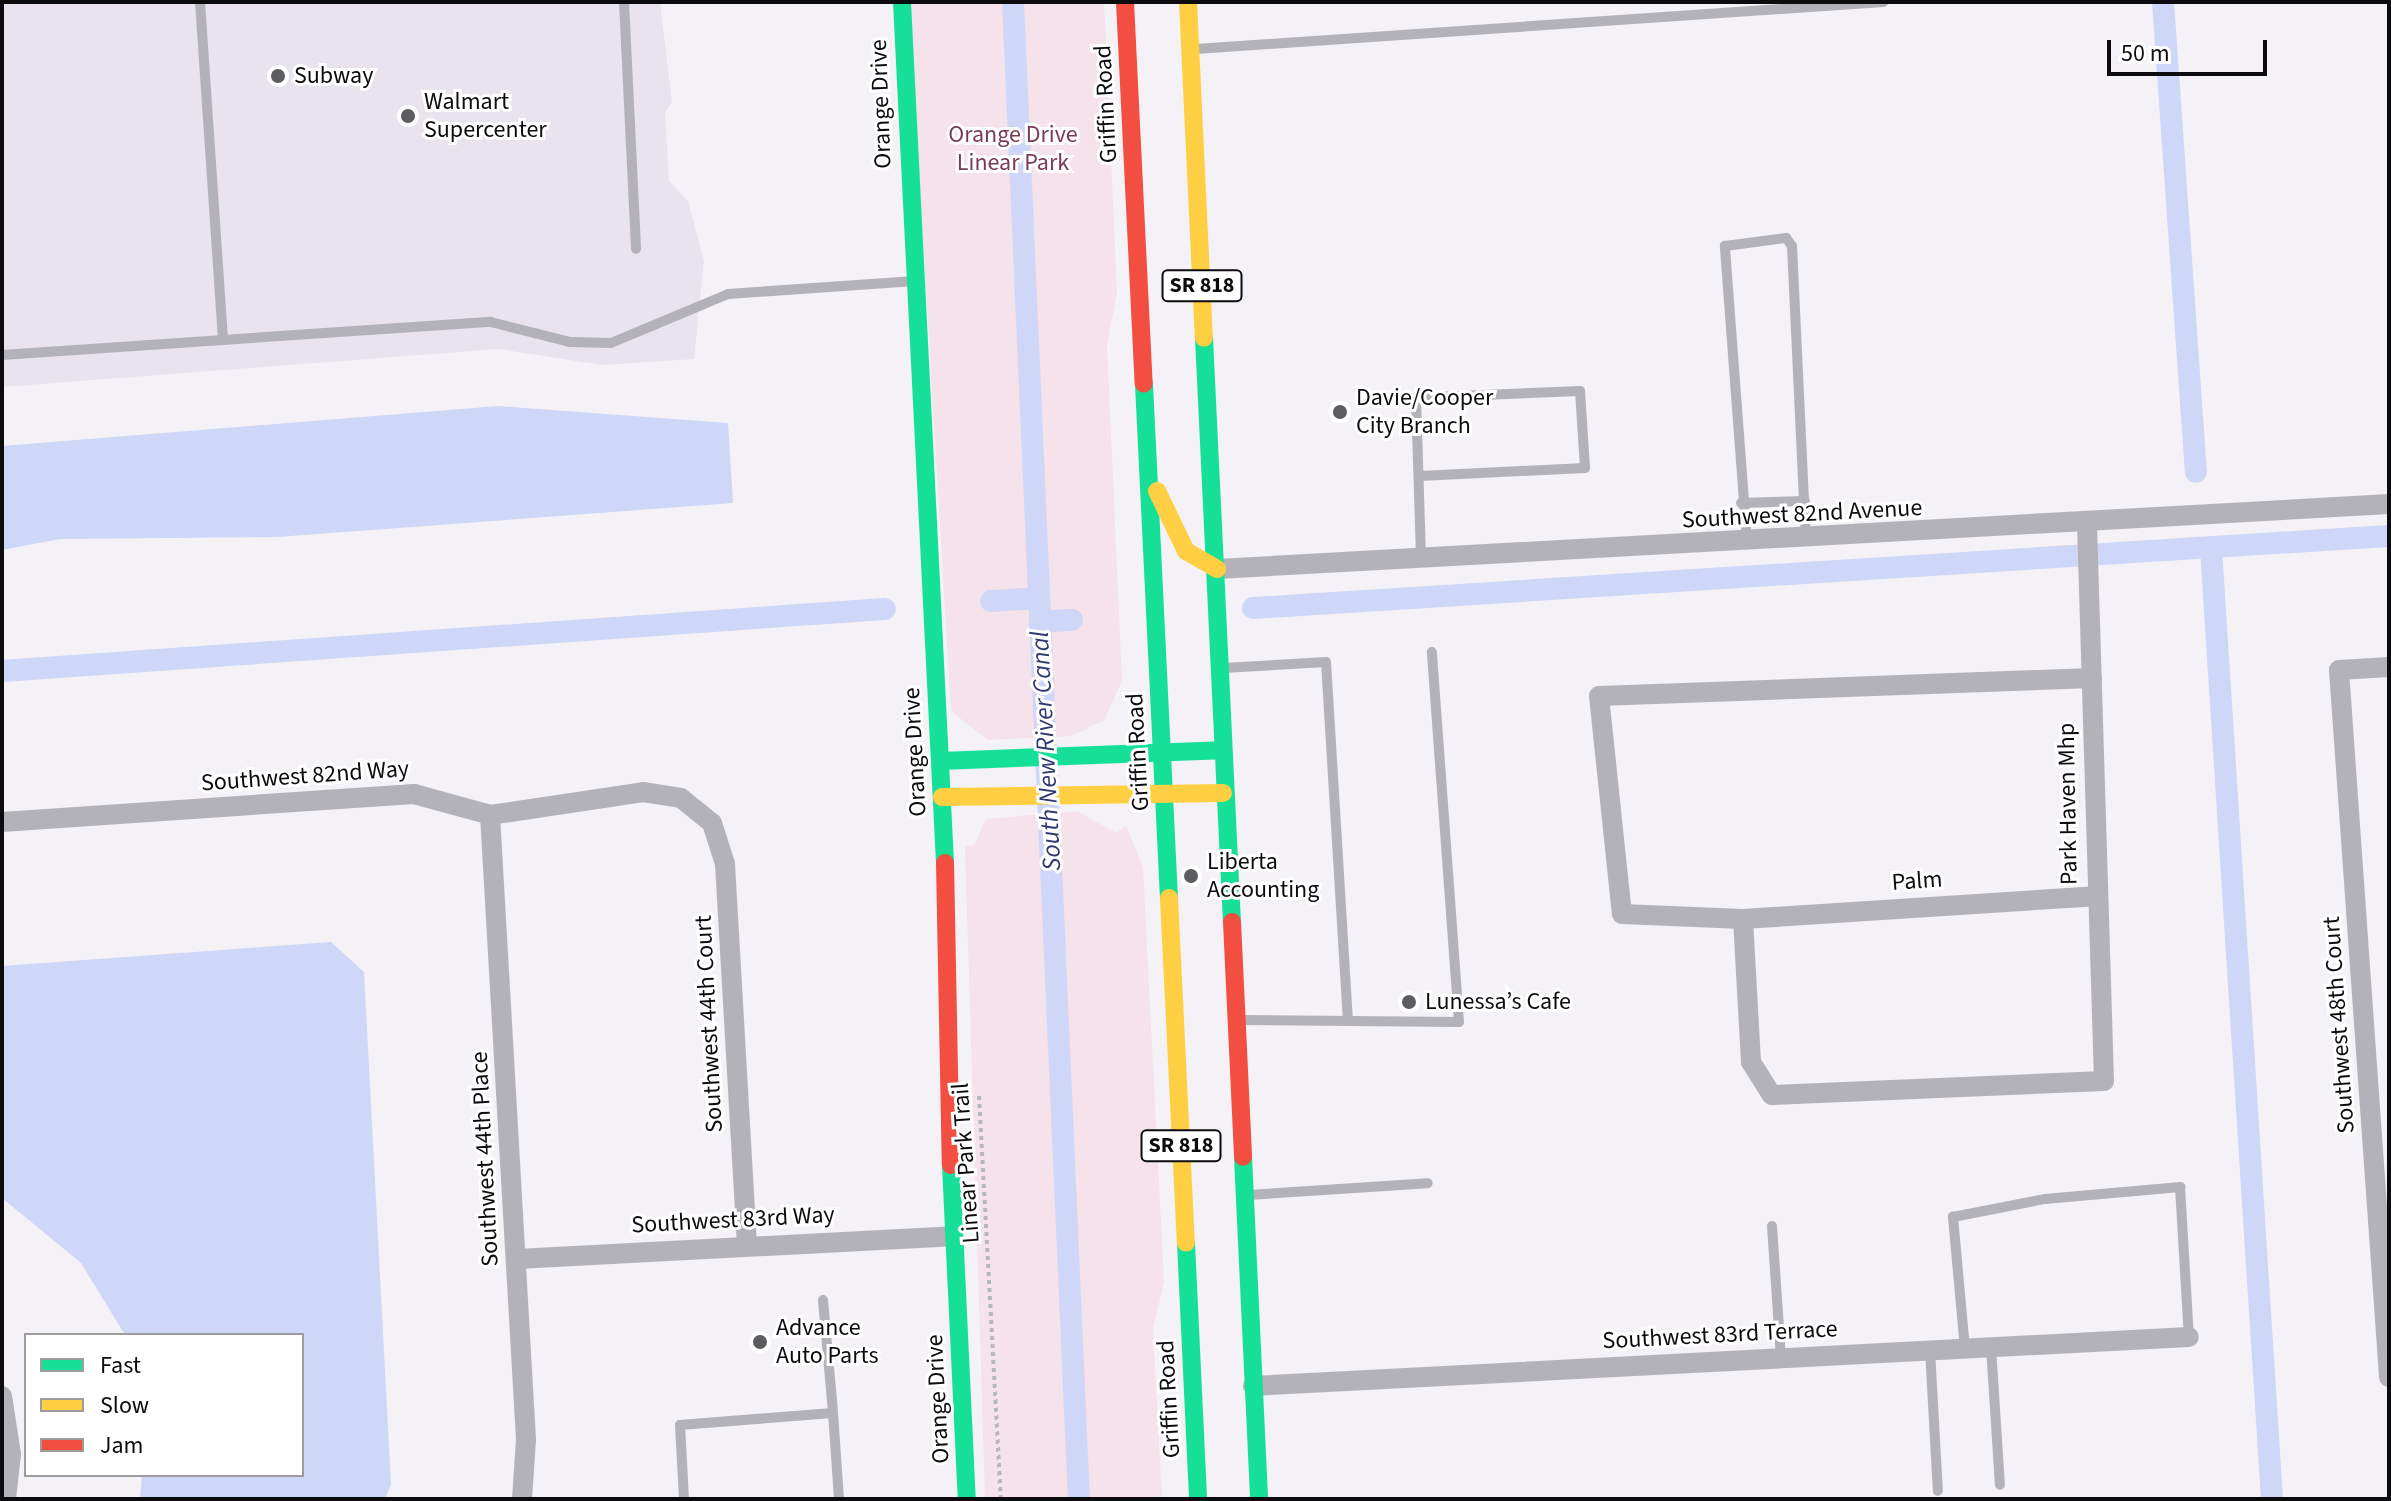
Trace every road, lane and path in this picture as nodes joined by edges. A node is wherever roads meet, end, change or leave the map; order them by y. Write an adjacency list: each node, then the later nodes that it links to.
1 (200, 2): 10 (lane)
2 (624, 2): 8 (lane)
3 (902, 2): 9 (main road, Orange Drive)
4 (1125, 2): 12 (main road, Griffin Road / SR 818)
5 (1188, 2): 7 (main road, SR 818)
6 (1883, 2): 7 (lane)
7 (1190, 49): 21 (main road, SR 818)
8 (636, 249)
9 (912, 281): 10 (lane); 28 (main road, Orange Drive)
10 (223, 340): 11 (lane)
11 (2, 355)
12 (1147, 466): 21 (main road); 27 (main road, Griffin Road / SR 818)
13 (1420, 476): 13 (lane); 20 (lane)
14 (1805, 501): 15 (lane); 15 (lane); 18 (lane)
15 (1741, 503): 19 (lane)
16 (2389, 504): 17 (street, Southwest 82nd Avenue)
17 (2087, 527): 18 (street, Southwest 82nd Avenue); 25 (street, Park Haven Mhp)
18 (1806, 540): 19 (street, Southwest 82nd Avenue)
19 (1747, 543): 20 (street, Southwest 82nd Avenue)
20 (1421, 559): 21 (street, Southwest 82nd Avenue)
21 (1217, 569): 24 (main road, SR 818)
22 (1432, 652): 37 (lane)
23 (2389, 667): 52 (street, Southwest 48th Court)
24 (1218, 668): 26 (main road, SR 818); 37 (lane)
25 (2092, 678): 35 (street, Park Haven Mhp); 36 (street, Palm)
26 (1221, 750): 27 (main road); 30 (main road, SR 818)
27 (1162, 751): 28 (main road); 29 (main road, Griffin Road / SR 818)
28 (940, 761): 31 (main road, Orange Drive)
29 (1164, 793): 30 (main road); 31 (main road); 66 (main road, Griffin Road / SR 818)
30 (1223, 793): 38 (main road, SR 818)
31 (942, 797): 43 (main road, Orange Drive)
32 (698, 808): 33 (street, Southwest 82nd Way); 44 (street, Southwest 44th Court)
33 (490, 815): 34 (street, Southwest 82nd Way); 45 (street, Southwest 44th Place)
34 (2, 822)
35 (2095, 896): 36 (street, Palm); 36 (street, Park Haven Mhp)
36 (1743, 919)
37 (1348, 1017): 38 (lane)
38 (1234, 1020): 41 (main road, SR 818)
39 (979, 1093): 65 (path, Linear Park Trail)
40 (1428, 1183): 41 (lane)
41 (1243, 1195): 53 (main road, SR 818)
42 (1772, 1226): 51 (lane)
43 (952, 1236): 44 (street, Southwest 83rd Way); 56 (main road, Orange Drive)
44 (747, 1245): 45 (street, Southwest 83rd Way)
45 (517, 1259): 60 (street, Southwest 44th Place)
46 (823, 1300): 55 (lane)
47 (2189, 1337): 48 (street, Southwest 83rd Terrace); 49 (lane)
48 (1991, 1347): 49 (street, Southwest 83rd Terrace); 57 (lane)
49 (1965, 1349): 50 (street, Southwest 83rd Terrace)
50 (1930, 1350): 51 (street, Southwest 83rd Terrace); 58 (lane)
51 (1781, 1358): 53 (street, Southwest 83rd Terrace)
52 (2389, 1377)
53 (1253, 1386): 67 (main road, SR 818)
54 (2, 1396): 59 (street)
55 (833, 1413): 61 (lane); 62 (lane)
56 (966, 1479): 63 (lane); 64 (main road, Orange Drive)
57 (2000, 1485)
58 (1938, 1491)
59 (6, 1499)
60 (522, 1499)
61 (684, 1499)
62 (839, 1499)
63 (956, 1499)
64 (967, 1499)
65 (1001, 1499)
66 (1198, 1499)
67 (1259, 1499)

